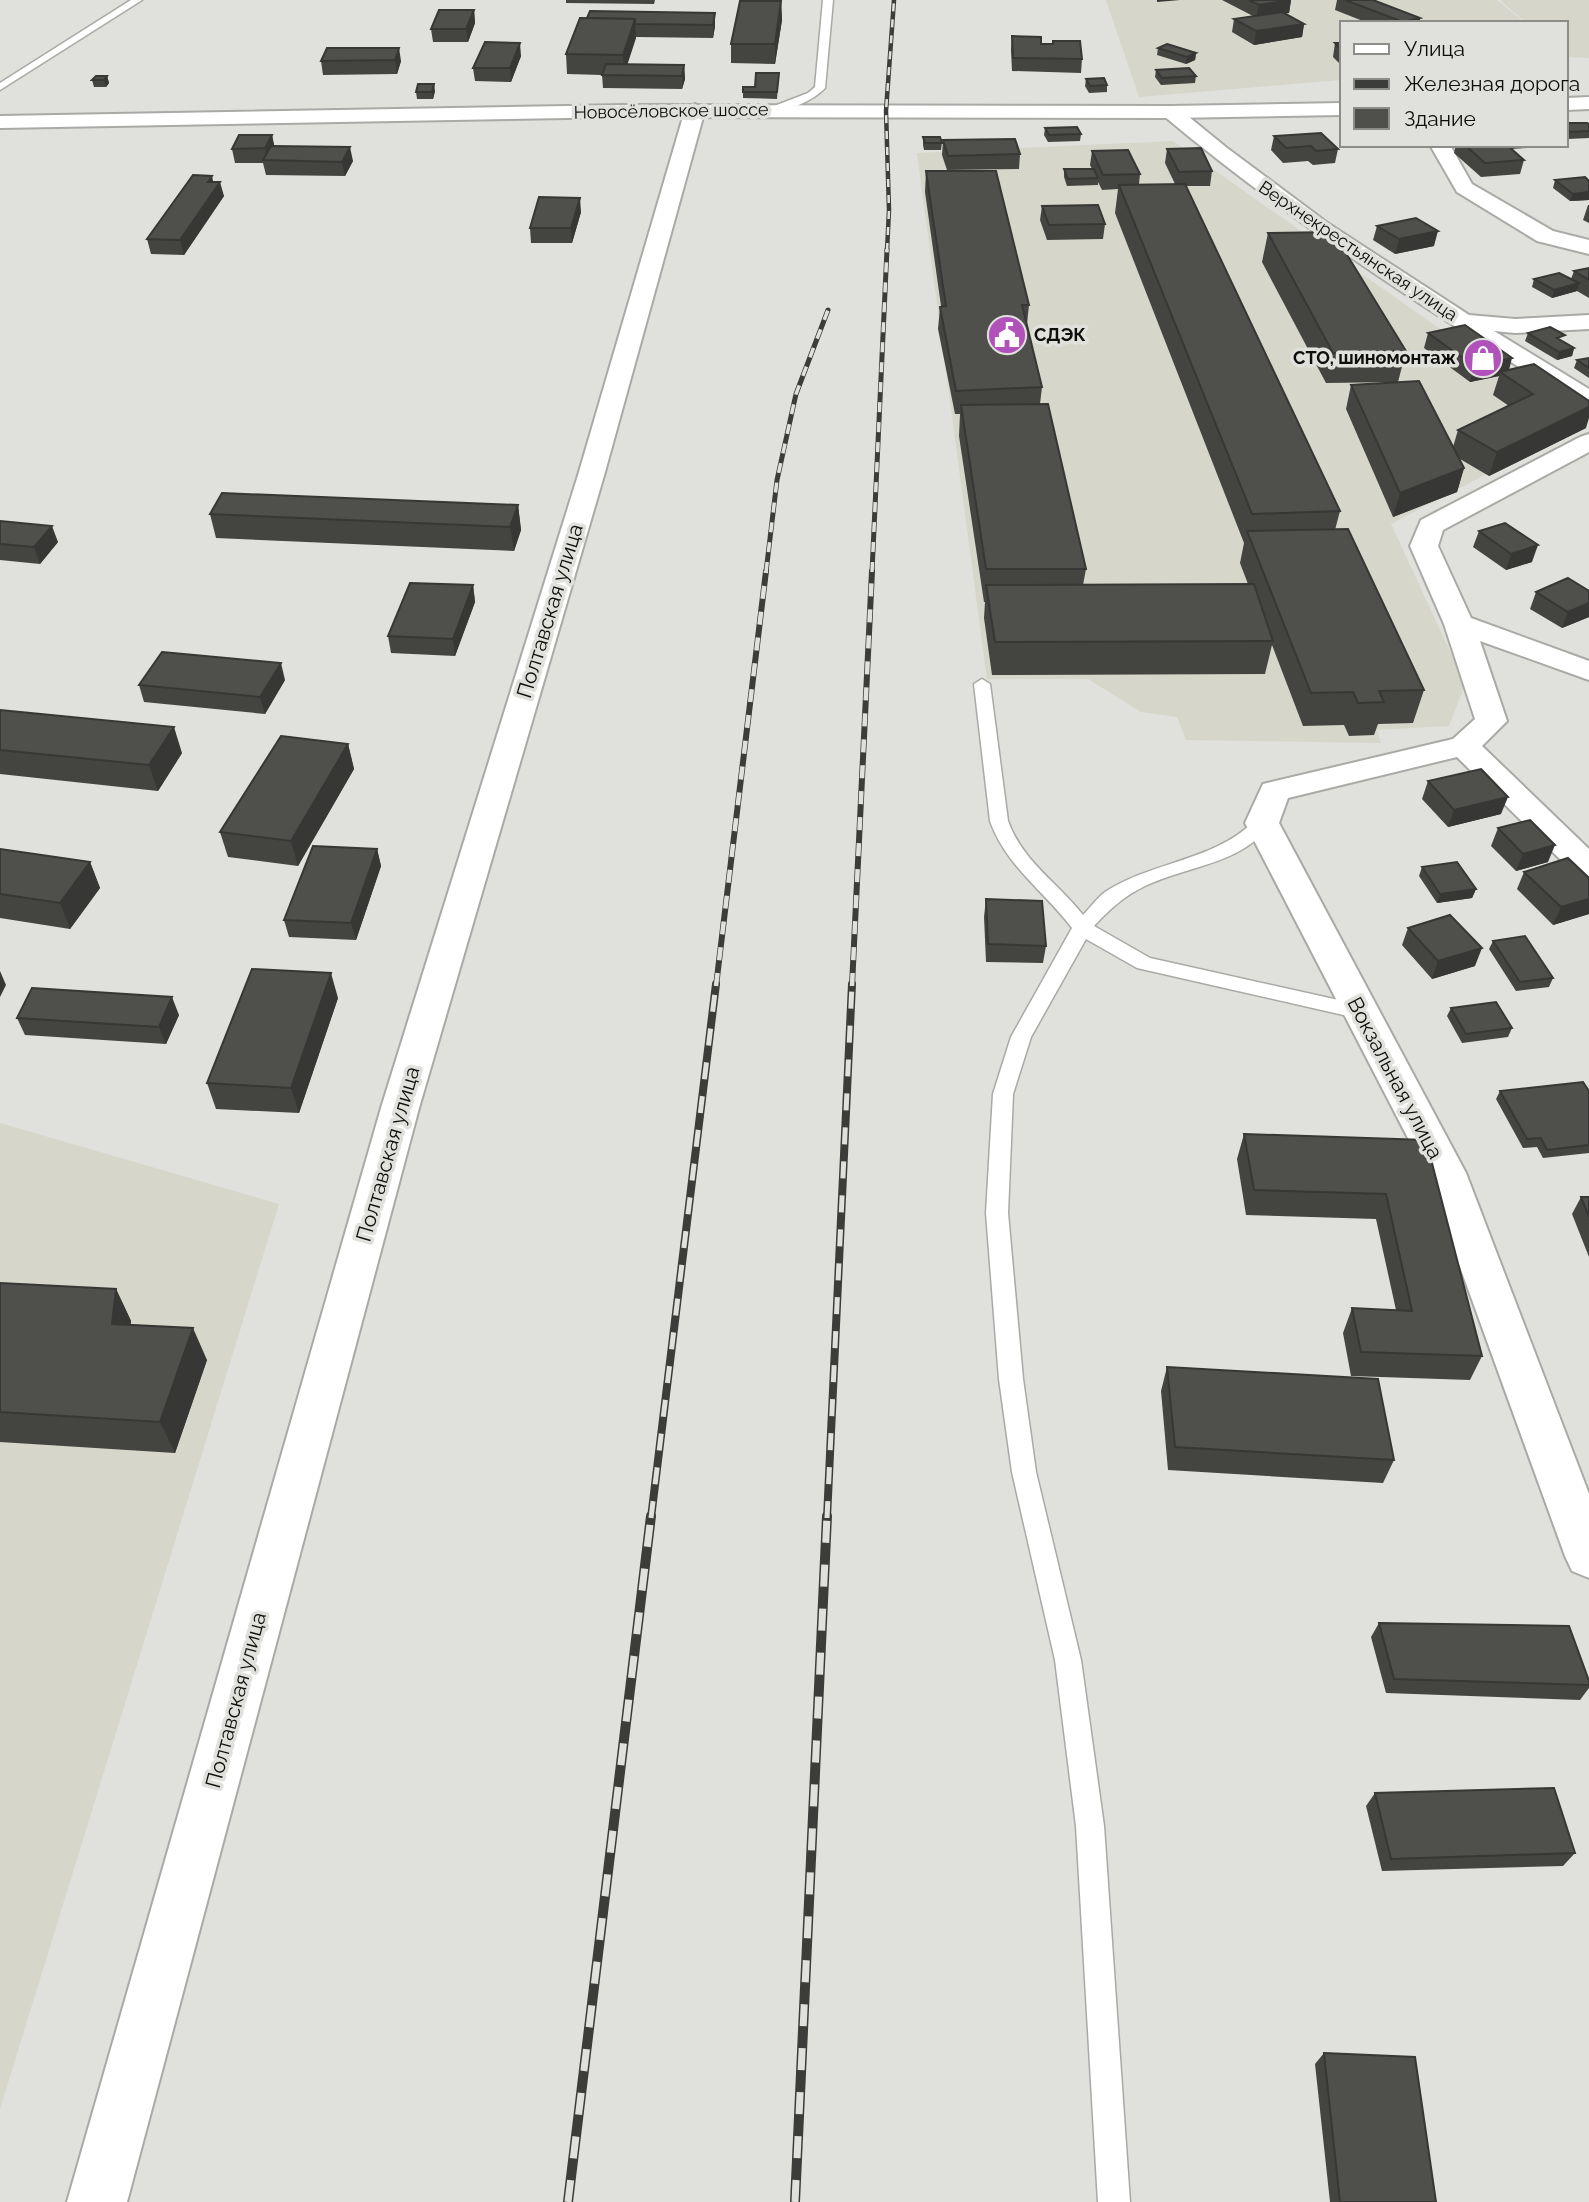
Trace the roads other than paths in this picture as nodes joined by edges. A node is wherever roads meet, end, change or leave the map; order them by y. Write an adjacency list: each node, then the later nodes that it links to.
1 (137, 0): 3 (lane)
2 (828, 0): 8 (lane)
3 (0, 88)
4 (1589, 103): 5 (street)
5 (1568, 104)
6 (1340, 109): 9 (street, Новосёловское шоссе)
7 (695, 110): 8 (street, Новосёловское шоссе); 10 (street, Новосёловское шоссе); 30 (street, Полтавская улица)
8 (773, 110): 9 (street, Новосёловское шоссе)
9 (1171, 112): 15 (street, Верхнекрестьянская улица)
10 (54, 121): 11 (street, Новосёловское шоссе); 12 (street)
11 (0, 122)
12 (0, 128)
13 (1441, 147): 14 (street)
14 (1589, 247)
15 (1463, 321): 17 (street); 18 (street, Верхнекрестьянская улица)
16 (1589, 322): 17 (street)
17 (1545, 326): 18 (street)
18 (1507, 350): 19 (street, Верхнекрестьянская улица)
19 (1589, 400)
20 (1589, 442): 21 (street)
21 (1459, 624): 22 (street); 24 (street)
22 (1589, 671)
23 (982, 684): 27 (lane)
24 (1464, 746): 25 (street); 26 (street)
25 (1262, 823): 27 (lane); 28 (street, Вокзальная улица)
26 (1589, 868)
27 (1082, 928): 28 (lane); 31 (lane)
28 (1361, 1012): 29 (street, Вокзальная улица)
29 (1589, 1556)
30 (97, 2202)
31 (1114, 2202)

